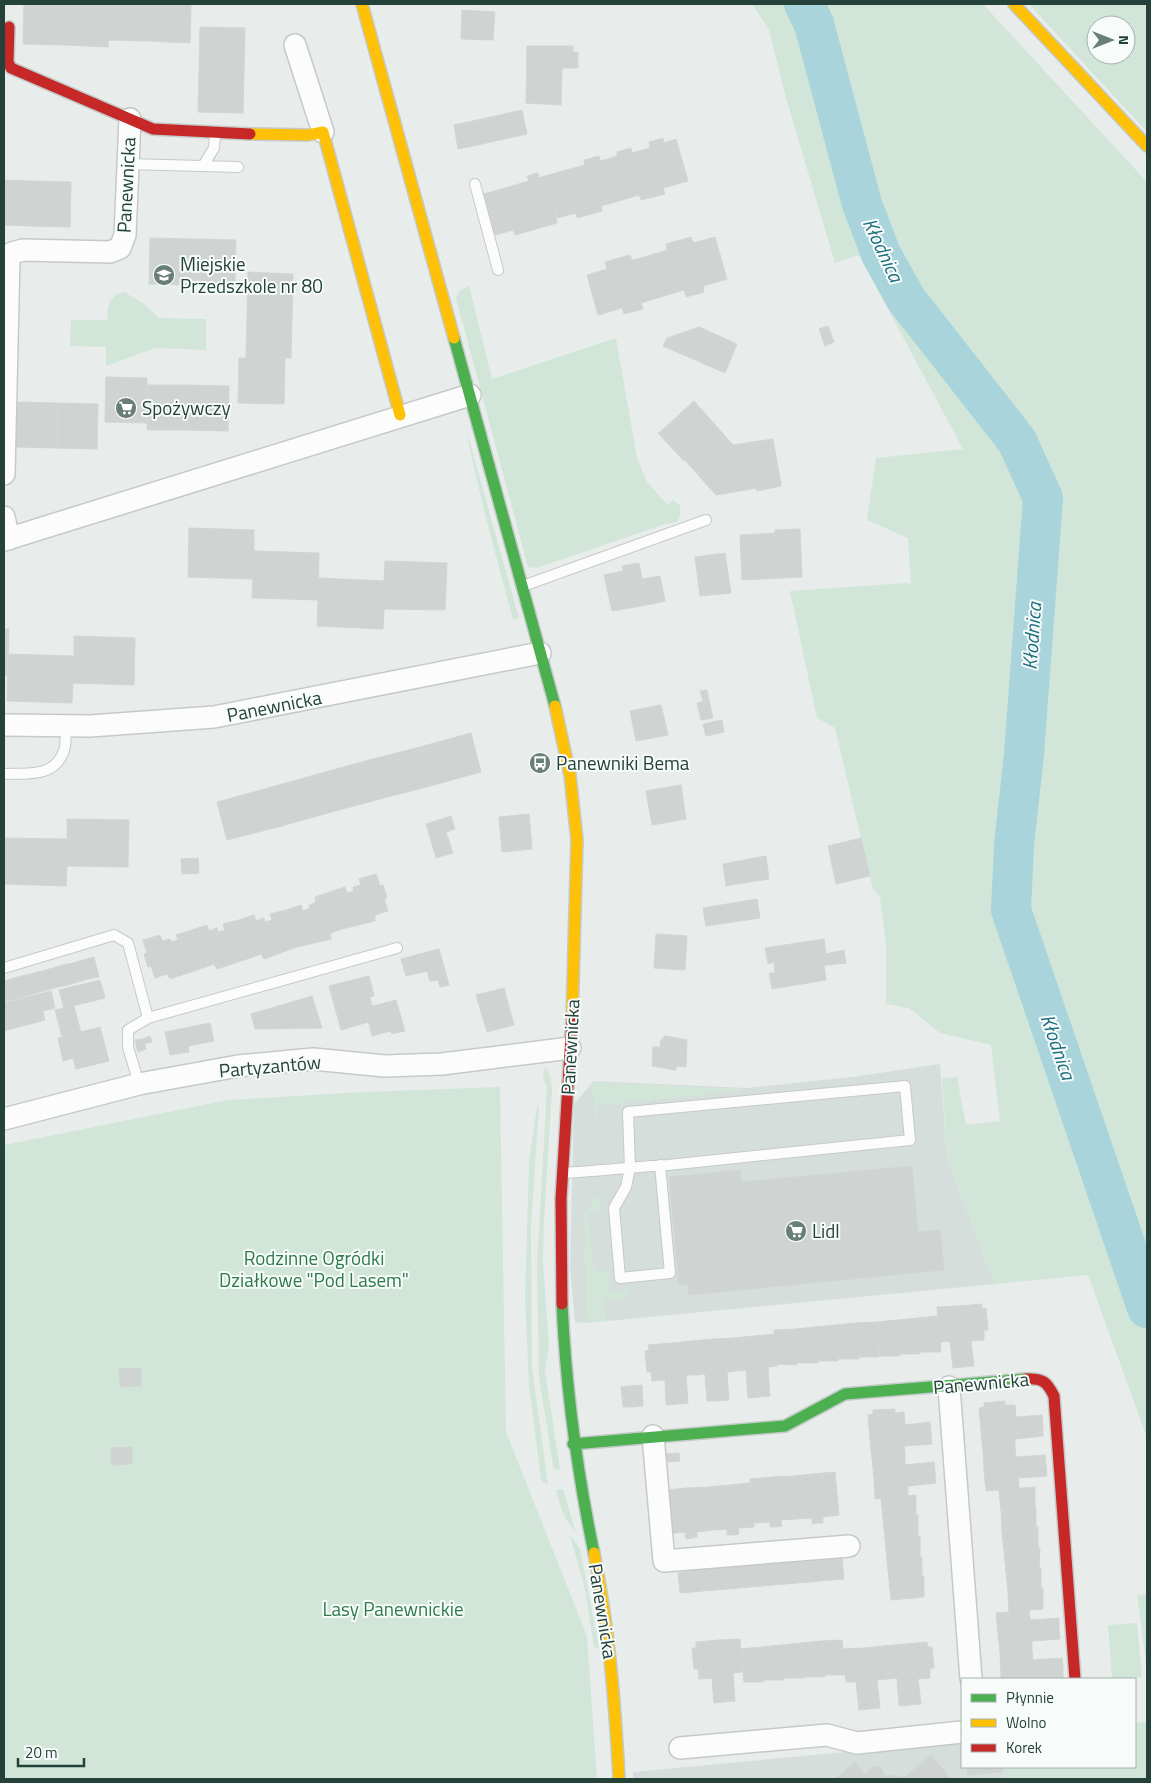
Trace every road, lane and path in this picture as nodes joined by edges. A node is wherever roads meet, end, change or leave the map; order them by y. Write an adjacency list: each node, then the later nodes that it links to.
1 (362, 4): 14 (street, Panewnicka)
2 (1014, 4): 8 (street)
3 (9, 27): 5 (street, Panewnicka)
4 (295, 46): 6 (street)
5 (130, 119): 7 (street, Panewnicka); 9 (street, Panewnicka)
6 (323, 132): 7 (street, Panewnicka); 15 (street)
7 (216, 133): 10 (lane)
8 (1147, 146)
9 (127, 164): 10 (lane); 16 (street, Panewnicka)
10 (203, 166): 11 (lane)
11 (238, 166)
12 (475, 184): 13 (lane)
13 (498, 270)
14 (470, 395): 15 (street); 20 (street, Panewnicka)
15 (400, 416): 19 (street)
16 (4, 474)
17 (4, 518): 19 (street)
18 (706, 520): 20 (lane)
19 (6, 539)
20 (522, 586): 21 (street, Panewnicka)
21 (540, 653): 23 (street, Panewnicka); 28 (street, Panewnicka)
22 (4, 725): 23 (street, Panewnicka)
23 (66, 725): 24 (lane)
24 (4, 774)
25 (397, 948): 27 (lane)
26 (4, 968): 27 (lane)
27 (148, 1018): 29 (lane)
28 (570, 1048): 29 (street, Partyzantów); 33 (street, Panewnicka)
29 (139, 1084): 30 (street, Partyzantów)
30 (4, 1119)
31 (660, 1165): 32 (lane); 32 (lane); 32 (lane)
32 (630, 1168): 33 (lane)
33 (562, 1173): 36 (street, Panewnicka)
34 (948, 1386): 35 (street, Panewnicka); 38 (street); 39 (street, Panewnicka)
35 (653, 1436): 36 (street, Panewnicka); 37 (street)
36 (573, 1444): 42 (street, Panewnicka)
37 (849, 1546)
38 (971, 1678)
39 (1075, 1678)
40 (961, 1732): 41 (street)
41 (680, 1748)
42 (618, 1779)

